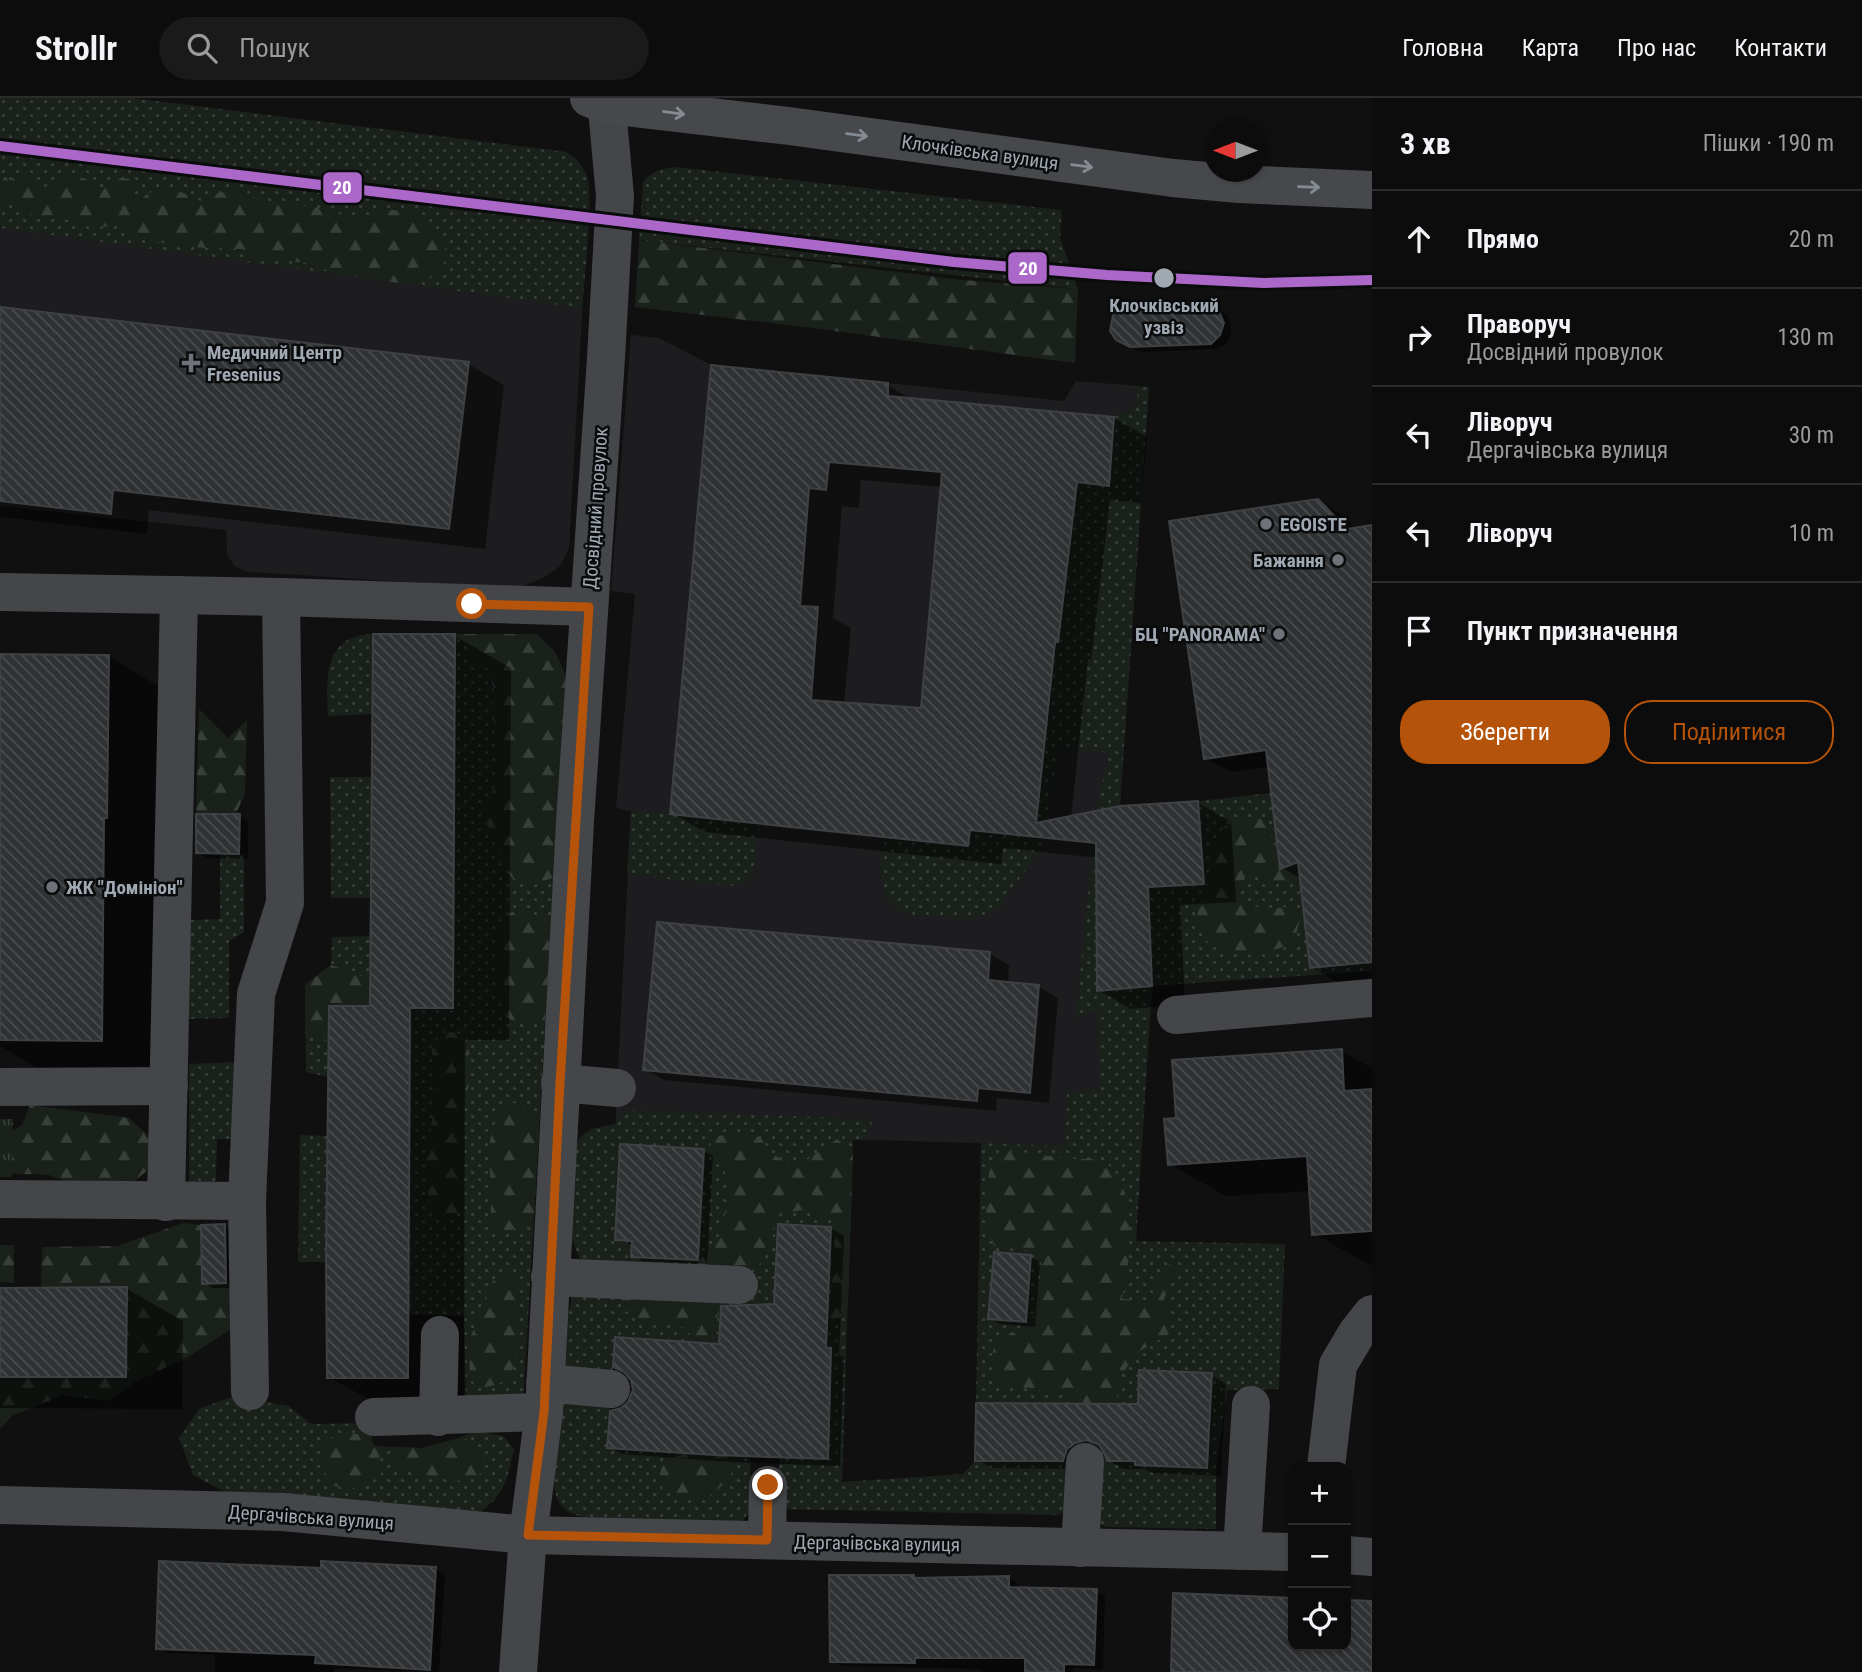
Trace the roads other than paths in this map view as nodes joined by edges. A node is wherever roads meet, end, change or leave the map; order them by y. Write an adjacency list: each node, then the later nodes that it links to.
1 (601, 100): 2 (main road, Клочківська вулиця, one-way to 2); 6 (street, Досвідний провулок)
2 (1372, 190)
3 (0, 593): 4 (street)
4 (179, 595): 5 (street); 10 (street)
5 (281, 597): 6 (street); 15 (street)
6 (589, 607): 9 (street, Досвідний провулок)
7 (1372, 998): 8 (street)
8 (1177, 1015)
9 (560, 1083): 12 (street); 16 (street, Досвідний провулок)
10 (169, 1086): 11 (street); 14 (street)
11 (0, 1087)
12 (617, 1088)
13 (0, 1199): 14 (street)
14 (166, 1202): 15 (street)
15 (247, 1202): 21 (street)
16 (550, 1277): 17 (street); 22 (street, Досвідний провулок)
17 (739, 1285)
18 (1372, 1314): 27 (street)
19 (440, 1335): 25 (street)
20 (611, 1389): 22 (street)
21 (250, 1391)
22 (544, 1398): 25 (street); 30 (street, Досвідний провулок)
23 (1251, 1405): 33 (street)
24 (374, 1417): 25 (street)
25 (438, 1417)
26 (1086, 1462): 32 (street)
27 (1327, 1462)
28 (768, 1485): 31 (street)
29 (0, 1505): 30 (street, Дергачівська вулиця)
30 (528, 1535): 31 (street, Дергачівська вулиця); 37 (street, Досвідний провулок)
31 (767, 1540): 32 (street, Дергачівська вулиця)
32 (1080, 1548): 33 (street, Дергачівська вулиця)
33 (1242, 1551): 34 (street, Дергачівська вулиця)
34 (1288, 1552)
35 (1351, 1555): 36 (street)
36 (1372, 1557)
37 (518, 1672)

